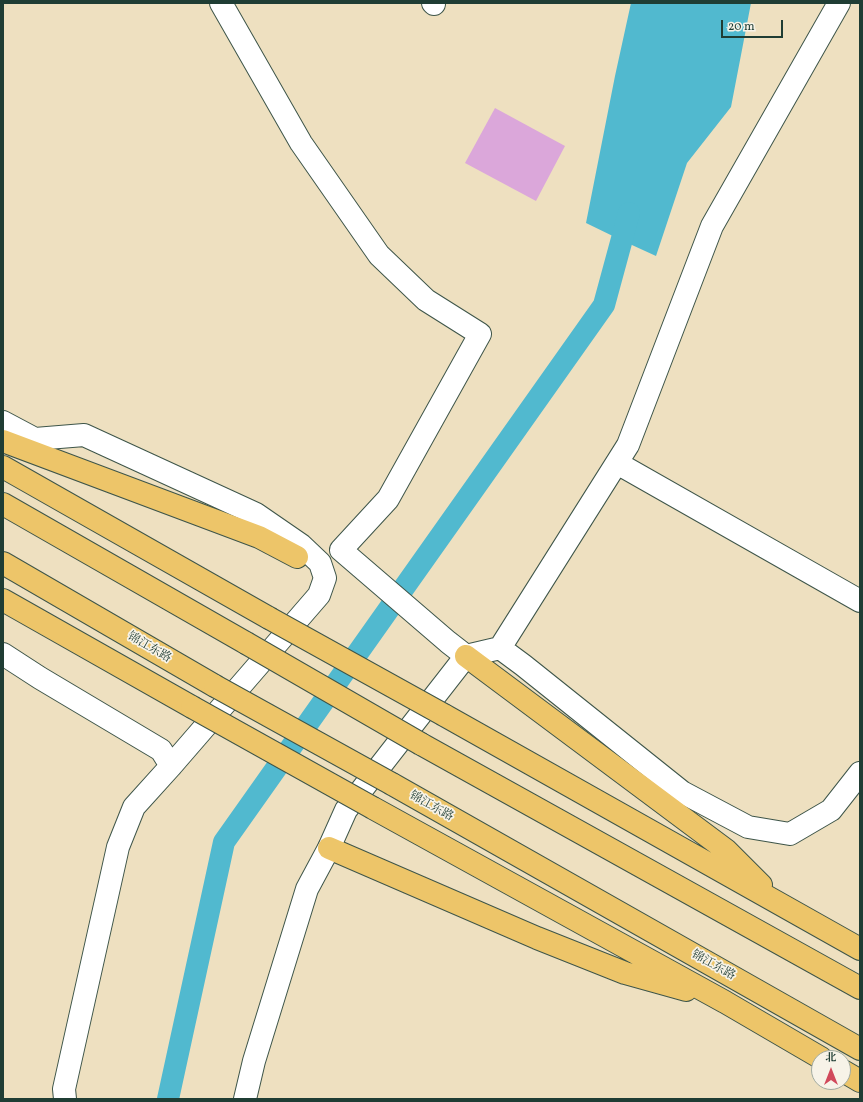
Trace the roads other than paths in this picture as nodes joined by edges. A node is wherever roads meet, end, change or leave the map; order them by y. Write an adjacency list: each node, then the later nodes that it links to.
1 (221, 3): 8 (street)
2 (839, 3): 5 (street)
3 (3, 422): 11 (street)
4 (3, 441): 9 (main road)
5 (617, 463): 13 (street); 14 (street)
6 (3, 467): 20 (main road, bridge)
7 (3, 504): 22 (main road, bridge)
8 (341, 550): 11 (street); 16 (street)
9 (297, 557): 11 (street)
10 (3, 563): 24 (main road, 锦江东路, bridge)
11 (320, 563): 17 (street)
12 (3, 600): 23 (main road, bridge)
13 (860, 601)
14 (500, 648): 16 (street); 18 (street)
15 (3, 654): 17 (street)
16 (466, 656): 19 (street); 20 (main road)
17 (171, 766): 28 (street)
18 (860, 773)
19 (329, 848): 23 (main road); 29 (street)
20 (784, 906): 21 (main road)
21 (860, 949)
22 (860, 988)
23 (725, 1002): 25 (main road)
24 (860, 1049)
25 (811, 1052)
26 (851, 1076): 27 (main road)
27 (860, 1081)
28 (65, 1099)
29 (245, 1099)

